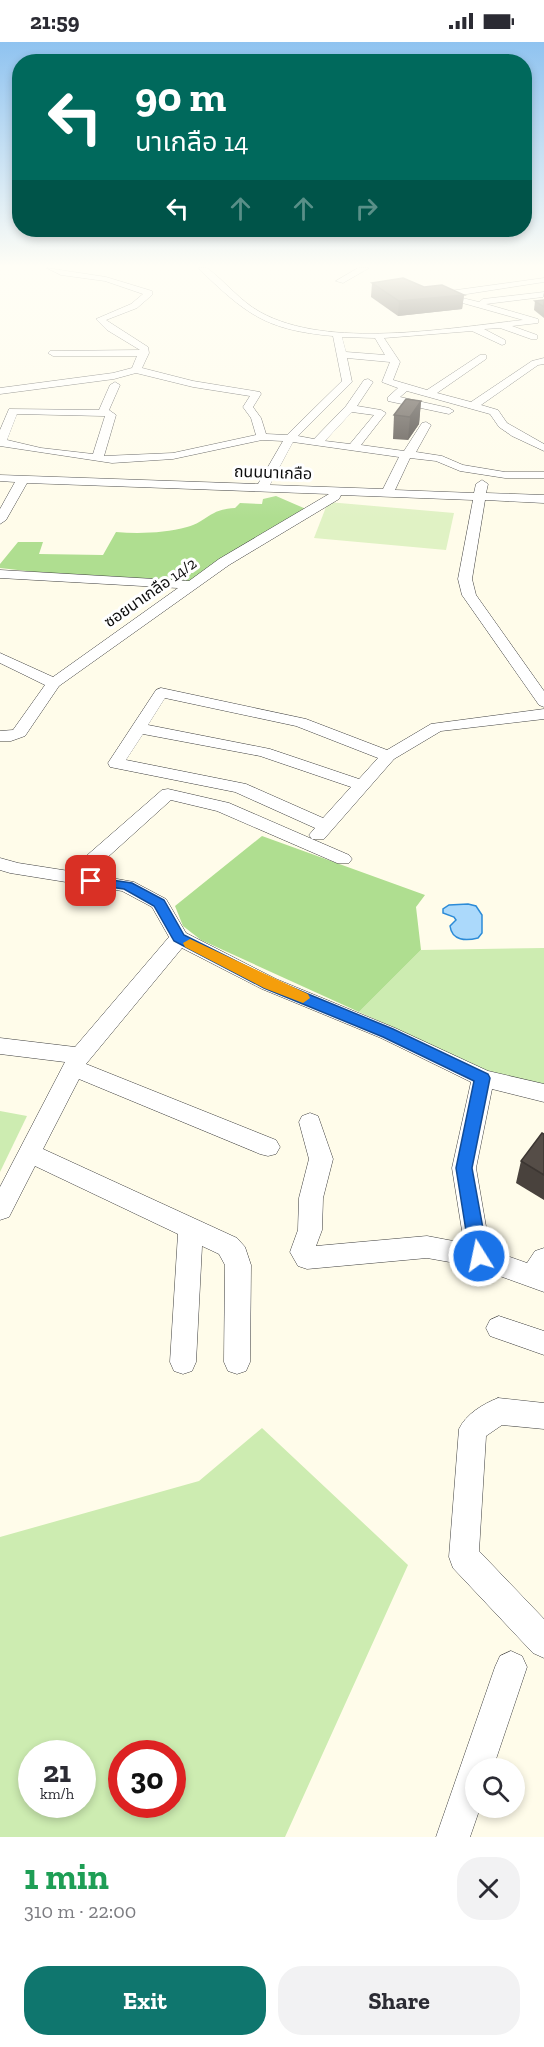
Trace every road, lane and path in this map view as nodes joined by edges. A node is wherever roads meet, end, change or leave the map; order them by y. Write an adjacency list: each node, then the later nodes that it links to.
1 (340, 352): 5 (street)
2 (387, 352): 7 (street)
3 (53, 353): 4 (street)
4 (144, 353): 9 (street)
5 (341, 355): 7 (street); 10 (street)
6 (483, 357): 16 (street)
7 (394, 359): 12 (street)
8 (544, 361): 18 (street)
9 (136, 370): 17 (street); 23 (street)
10 (347, 382): 11 (street); 24 (street)
11 (368, 382): 12 (street); 19 (street)
12 (387, 382): 14 (street)
13 (115, 385): 21 (street)
14 (405, 387): 16 (street); 20 (street)
15 (0, 391): 17 (street)
16 (430, 393): 18 (street)
17 (54, 396): 21 (street); 25 (street)
18 (473, 406): 20 (street)
19 (351, 408): 26 (street); 27 (street)
20 (494, 412): 28 (street)
21 (103, 413): 30 (street)
22 (426, 425): 29 (street)
23 (261, 437): 24 (street); 30 (street)
24 (290, 438): 26 (street); 35 (street)
25 (0, 442): 30 (street)
26 (317, 442): 27 (street)
27 (353, 448): 29 (street)
28 (544, 448)
29 (406, 454): 31 (street); 37 (street)
30 (97, 459)
31 (544, 475)
32 (0, 478): 33 (street, ถนนนาเกลือ)
33 (23, 479): 35 (street, ถนนนาเกลือ); 40 (street)
34 (482, 480): 38 (street)
35 (262, 488): 36 (street, ถนนนาเกลือ)
36 (337, 491): 37 (street, ถนนนาเกลือ); 42 (street, ซอยนาเกลือ 14/2)
37 (387, 493): 38 (street, ถนนนาเกลือ)
38 (480, 496): 39 (street, ถนนนาเกลือ); 45 (street)
39 (544, 499)
40 (0, 520)
41 (0, 574): 42 (street)
42 (190, 585): 44 (street, ซอยนาเกลือ 14/2)
43 (0, 657): 44 (street)
44 (54, 683): 48 (street, ซอยนาเกลือ 14/2)
45 (544, 702)
46 (544, 714): 49 (street)
47 (138, 728): 49 (street); 50 (street); 51 (street)
48 (0, 736)
49 (388, 756): 50 (street)
50 (361, 786): 51 (street)
51 (326, 826): 52 (street)
52 (309, 845): 53 (street); 55 (street)
53 (343, 859)
54 (0, 864): 55 (street)
55 (73, 878): 56 (street)
56 (179, 938): 58 (street); 59 (street)
57 (0, 1046): 58 (street)
58 (76, 1062): 62 (street); 63 (street)
59 (483, 1078): 60 (street); 66 (street)
60 (544, 1093)
61 (310, 1122): 66 (street)
62 (268, 1147)
63 (29, 1153): 64 (street); 65 (street)
64 (0, 1210)
65 (191, 1229): 70 (street); 71 (street)
66 (479, 1256): 67 (street)
67 (540, 1272)
68 (499, 1328): 69 (street)
69 (544, 1343)
70 (183, 1362)
71 (237, 1362)
72 (544, 1416): 73 (street)
73 (544, 1642)
74 (511, 1667): 75 (street)
75 (480, 1758)
76 (465, 1802): 77 (street)
77 (453, 1837)

